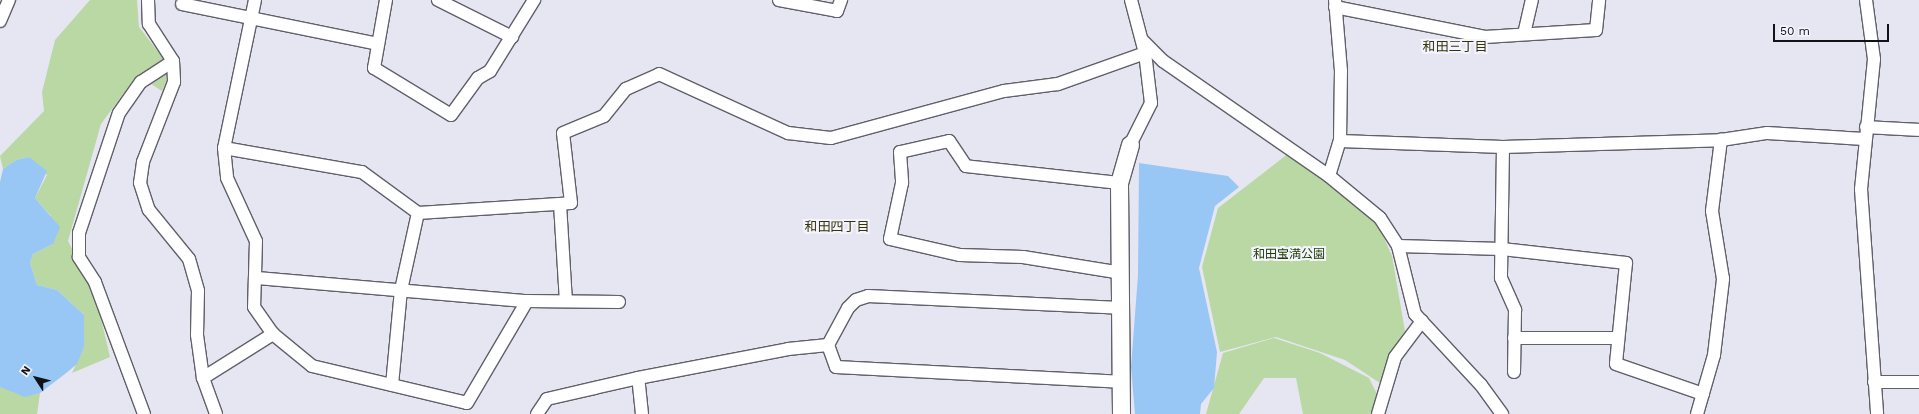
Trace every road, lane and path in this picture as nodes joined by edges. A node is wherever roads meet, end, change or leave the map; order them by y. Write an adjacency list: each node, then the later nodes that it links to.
1 (9, 0): 16 (street)
2 (148, 0): 22 (street)
3 (255, 0): 15 (street)
4 (386, 0): 20 (street)
5 (438, 0): 18 (street)
6 (534, 0): 18 (street)
7 (779, 0): 8 (street)
8 (841, 0)
9 (1131, 0): 19 (street)
10 (1532, 0): 17 (street)
11 (1599, 0): 17 (street)
12 (1866, 0): 24 (street)
13 (1335, 3): 17 (street); 26 (street)
14 (182, 4): 15 (street)
15 (252, 17): 20 (street); 29 (street)
16 (0, 21)
17 (1524, 34)
18 (512, 37): 20 (street)
19 (1142, 40): 21 (street); 30 (street)
20 (378, 44)
21 (1145, 53): 27 (street); 32 (street)
22 (173, 61): 49 (street); 56 (street)
23 (1919, 130): 24 (street)
24 (1866, 133): 25 (street); 52 (street)
25 (1721, 140): 28 (street); 55 (street)
26 (1340, 141): 28 (street); 30 (street)
27 (1130, 145): 31 (street)
28 (1503, 147): 35 (street)
29 (224, 148): 33 (street); 37 (street)
30 (1328, 176): 34 (street)
31 (1118, 183): 36 (street); 36 (street)
32 (560, 204): 33 (street); 40 (street)
33 (418, 213): 38 (street)
34 (1398, 246): 35 (street); 43 (street)
35 (1502, 250): 45 (street); 46 (street)
36 (1122, 273): 42 (street)
37 (257, 278): 38 (street); 44 (street)
38 (401, 290): 39 (street); 54 (street)
39 (527, 301): 40 (street); 54 (street)
40 (566, 301): 41 (street)
41 (619, 302)
42 (1120, 308): 47 (street); 51 (street)
43 (1422, 321): 61 (street); 62 (street)
44 (273, 334): 49 (street); 54 (street)
45 (1514, 338): 46 (street); 48 (street)
46 (1618, 338): 55 (street)
47 (828, 345): 50 (street); 51 (street)
48 (1514, 372)
49 (203, 378): 57 (street)
50 (638, 378): 58 (street); 59 (street)
51 (1120, 382): 60 (street)
52 (1874, 382): 53 (street); 64 (street)
53 (1919, 382)
54 (392, 385)
55 (1703, 394): 63 (street)
56 (144, 414)
57 (216, 414)
58 (537, 414)
59 (642, 414)
60 (1121, 414)
61 (1378, 414)
62 (1502, 414)
63 (1697, 414)
64 (1876, 414)

